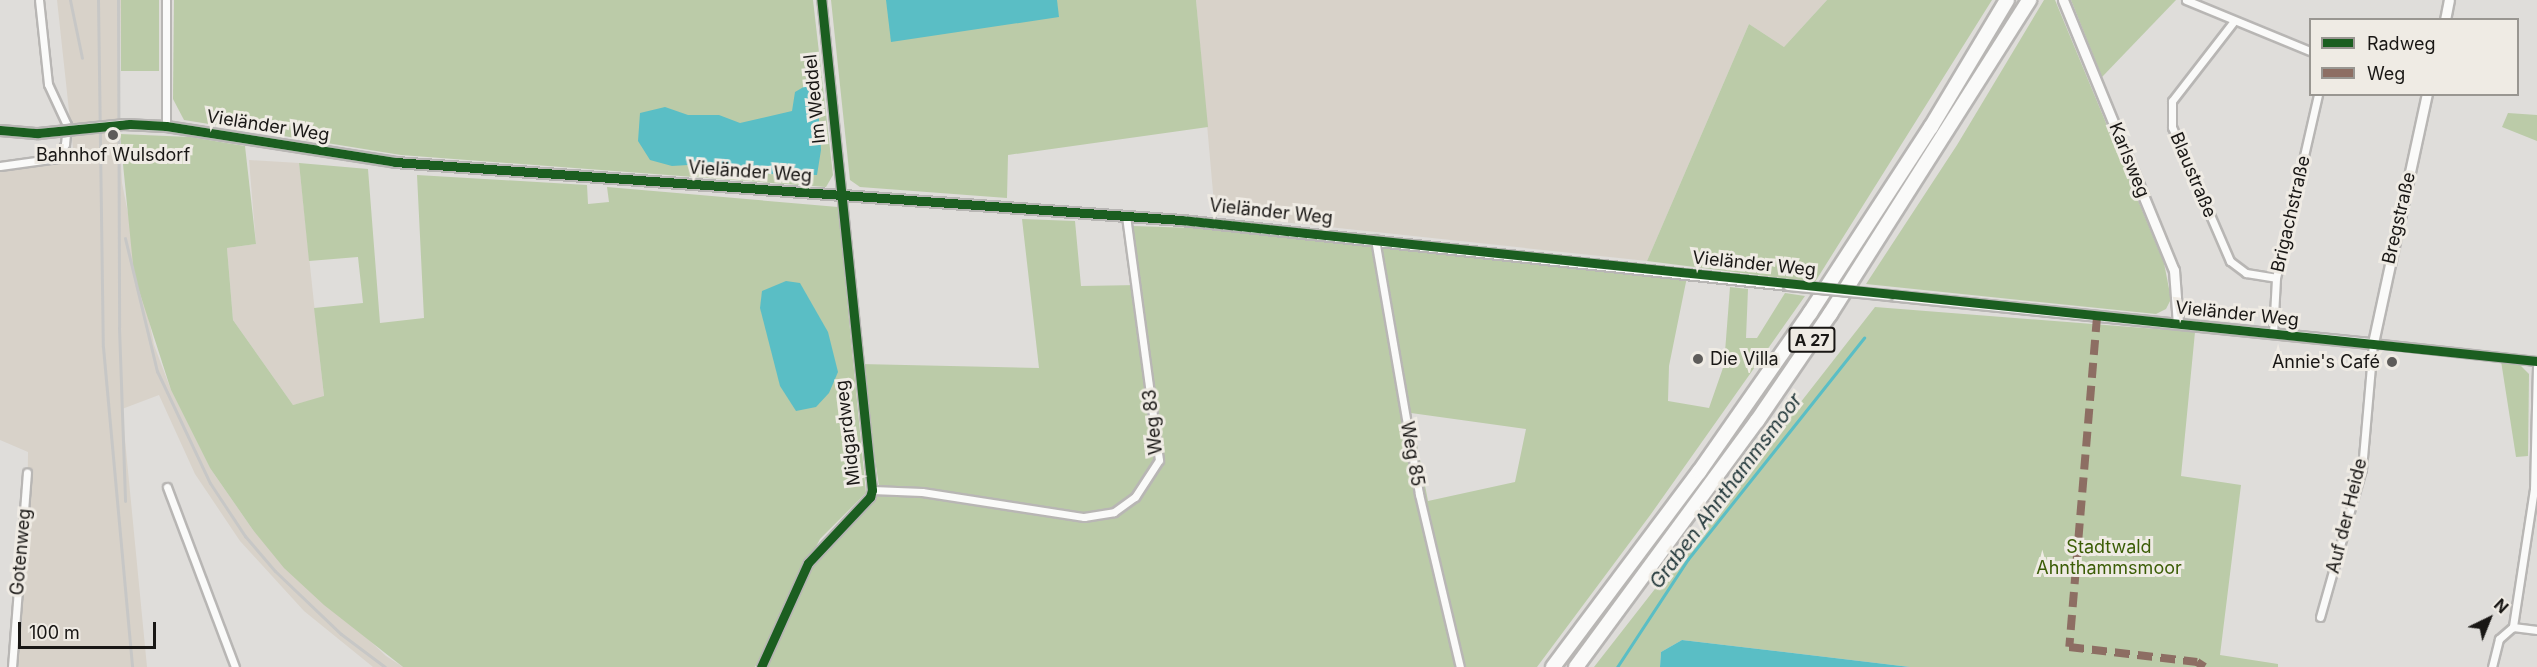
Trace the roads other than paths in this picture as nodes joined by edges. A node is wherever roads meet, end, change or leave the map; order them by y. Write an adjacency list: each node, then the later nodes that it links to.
1 (39, 0): 16 (street)
2 (166, 0): 14 (street)
3 (821, 0): 17 (street, Im Weddel)
4 (2007, 0): 37 (highway, A 27)
5 (2029, 0): 38 (highway, A 27)
6 (2063, 0): 21 (street, Karlsweg)
7 (2449, 0): 9 (street)
8 (2186, 1): 10 (street)
9 (2445, 18)
10 (2234, 21): 11 (street); 20 (street, Blaustraße)
11 (2309, 51)
12 (2318, 96): 20 (street, Brigachstraße)
13 (2426, 96): 23 (street, Bregstraße)
14 (165, 126): 15 (street, Vieländer Weg, bridge); 17 (street, Vieländer Weg)
15 (0, 130)
16 (0, 166)
17 (842, 195): 18 (street, Vieländer Weg); 29 (street, Midgardweg)
18 (1126, 216): 19 (street, Vieländer Weg); 29 (street, Weg 83)
19 (1375, 239): 21 (street, Vieländer Weg, bridge); 36 (street, Weg 85)
20 (2277, 278): 22 (street, Brigachstraße)
21 (2178, 324): 22 (street, Vieländer Weg)
22 (2273, 334): 23 (street, Vieländer Weg)
23 (2373, 342): 24 (street, Vieländer Weg); 30 (street, Auf der Heide)
24 (2537, 360)
25 (2537, 367): 27 (street)
26 (27, 473): 33 (street, Gotenweg)
27 (2536, 473): 31 (street)
28 (167, 487): 34 (street)
29 (872, 490): 35 (street, Midgardweg)
30 (2320, 617)
31 (2513, 627): 32 (street); 39 (street)
32 (2537, 630)
33 (12, 667)
34 (235, 667)
35 (761, 667)
36 (1460, 667)
37 (1553, 667)
38 (1576, 667)
39 (2492, 667)

